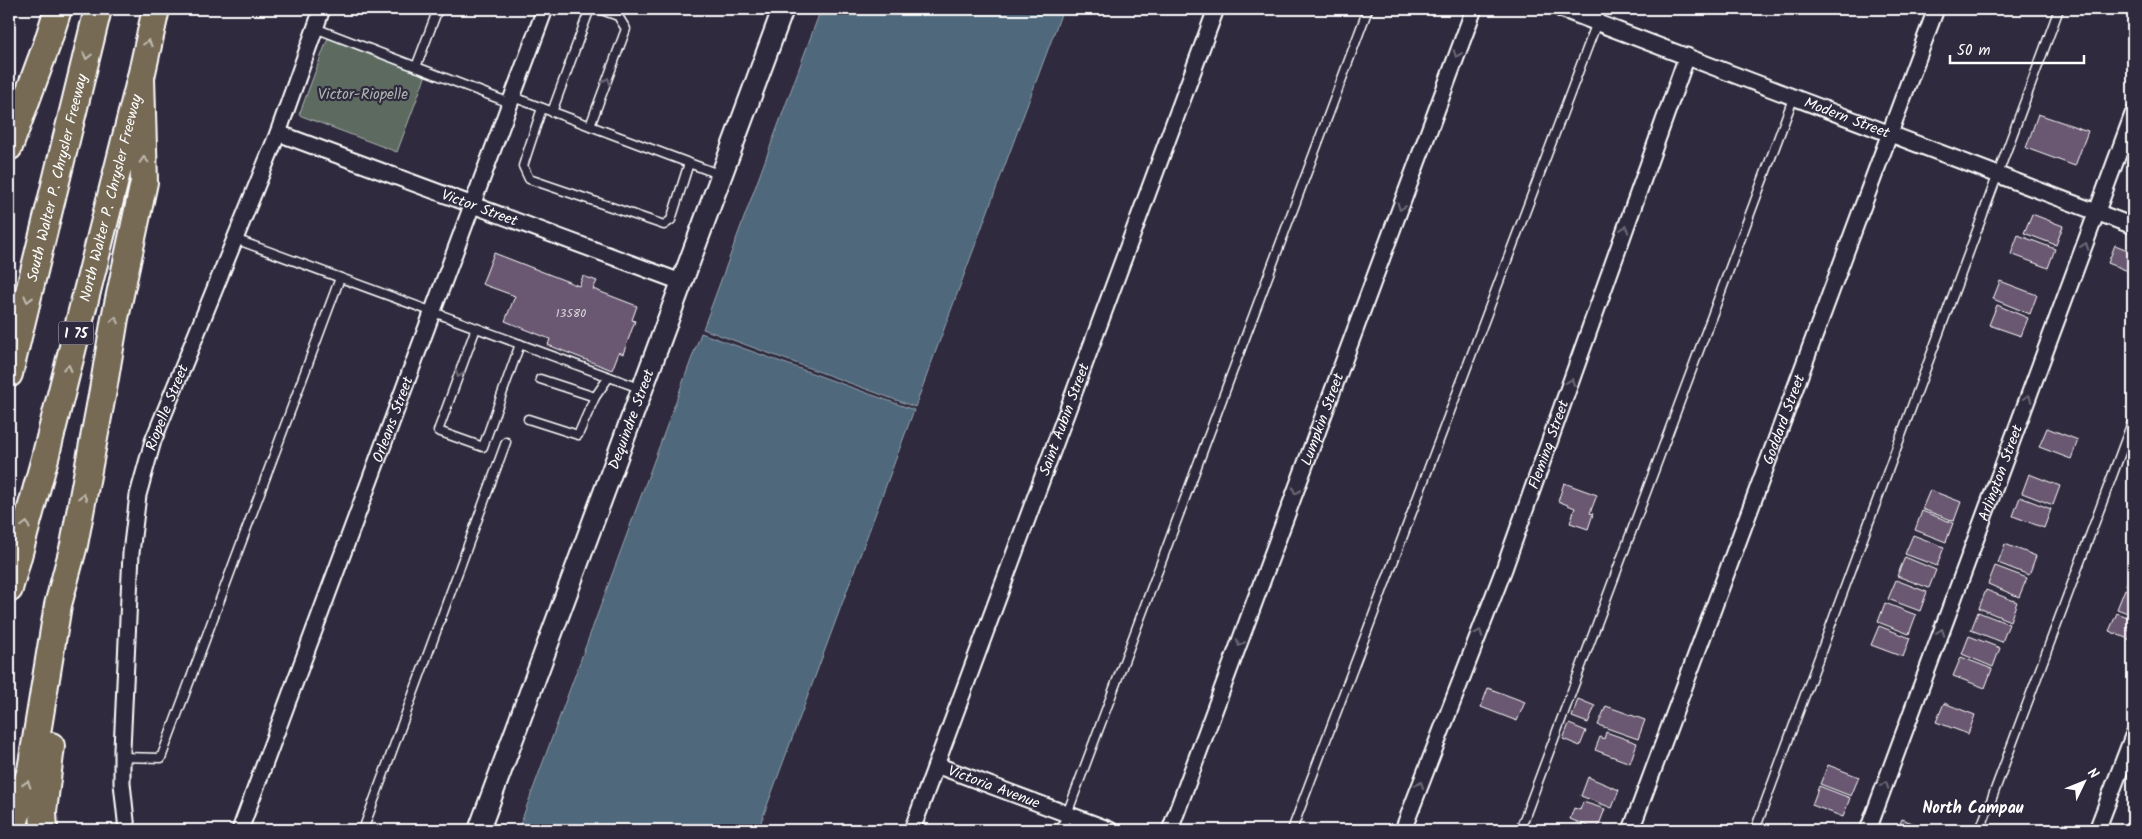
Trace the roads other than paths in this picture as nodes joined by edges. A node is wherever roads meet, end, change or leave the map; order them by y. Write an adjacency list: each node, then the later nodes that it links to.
1 (58, 9): 28 (highway)
2 (98, 9): 41 (highway, South Walter P. Chrysler Freeway, one-way to 41)
3 (156, 9): 19 (highway, North Walter P. Chrysler Freeway / I 75, one-way to 3)
4 (322, 9): 16 (street, Riopelle Street)
5 (438, 9): 18 (lane)
6 (545, 9): 21 (street, Orleans Street)
7 (598, 9): 23 (lane); 25 (lane, one-way to 7)
8 (783, 9): 31 (street, Dequindre Street)
9 (1216, 9): 53 (street, Saint Aubin Street)
10 (1368, 9): 54 (lane)
11 (1474, 9): 64 (street, Lumpkin Street, one-way to 64)
12 (1561, 9): 15 (street, Modern Street)
13 (1936, 9): 26 (street, Goddard Street)
14 (2059, 9): 30 (lane)
15 (1599, 15): 17 (street, Modern Street); 65 (lane)
16 (315, 28): 18 (lane); 27 (street, Riopelle Street)
17 (1687, 56): 20 (street, Modern Street); 66 (street, Fleming Street, one-way to 17)
18 (416, 67): 21 (lane)
19 (141, 77): 49 (highway, one-way to 19); 50 (highway, North Walter P. Chrysler Freeway / I 75, one-way to 19)
20 (1794, 96): 26 (street, Modern Street); 67 (lane)
21 (512, 100): 22 (lane); 32 (street, Orleans Street)
22 (542, 108): 23 (lane); 29 (lane)
23 (552, 112): 25 (lane)
24 (2133, 114): 33 (street, Arlington Street)
25 (590, 126): 29 (lane)
26 (1890, 132): 30 (street, Modern Street); 68 (street, Goddard Street)
27 (278, 133): 32 (street, Victor Street); 35 (street, Riopelle Street)
28 (9, 147)
29 (689, 163): 31 (lane)
30 (1998, 174): 33 (street, Modern Street); 69 (lane)
31 (721, 175): 37 (street, Dequindre Street)
32 (472, 206): 37 (street, Victor Street); 38 (street, Orleans Street)
33 (2097, 212): 34 (street, Modern Street); 70 (street, Arlington Street, one-way to 33)
34 (2133, 226)
35 (235, 239): 36 (lane); 52 (street, Riopelle Street)
36 (340, 278): 38 (lane); 52 (lane)
37 (681, 282): 44 (street, Dequindre Street)
38 (433, 312): 39 (lane); 58 (street, Orleans Street)
39 (476, 328): 40 (lane); 40 (lane, one-way to 40)
40 (520, 344): 42 (lane)
41 (9, 374)
42 (609, 377): 44 (lane); 45 (lane)
43 (540, 379): 45 (lane)
44 (642, 389): 60 (street, Dequindre Street)
45 (595, 397): 46 (lane)
46 (528, 419)
47 (2133, 420): 71 (lane)
48 (506, 442): 59 (lane)
49 (74, 544): 55 (highway, one-way to 49); 56 (highway)
50 (9, 589)
51 (2133, 736): 72 (street)
52 (122, 757): 57 (street, Riopelle Street)
53 (936, 765): 54 (street, Victoria Avenue); 61 (street, Saint Aubin Street)
54 (1067, 814): 62 (lane); 63 (street, Victoria Avenue)
55 (12, 830)
56 (44, 830)
57 (127, 830)
58 (240, 830)
59 (364, 830)
60 (479, 830)
61 (912, 830)
62 (1061, 830)
63 (1110, 830)
64 (1170, 830)
65 (1292, 830)
66 (1403, 830)
67 (1520, 830)
68 (1631, 830)
69 (1755, 830)
70 (1868, 830)
71 (1980, 830)
72 (2097, 830)

